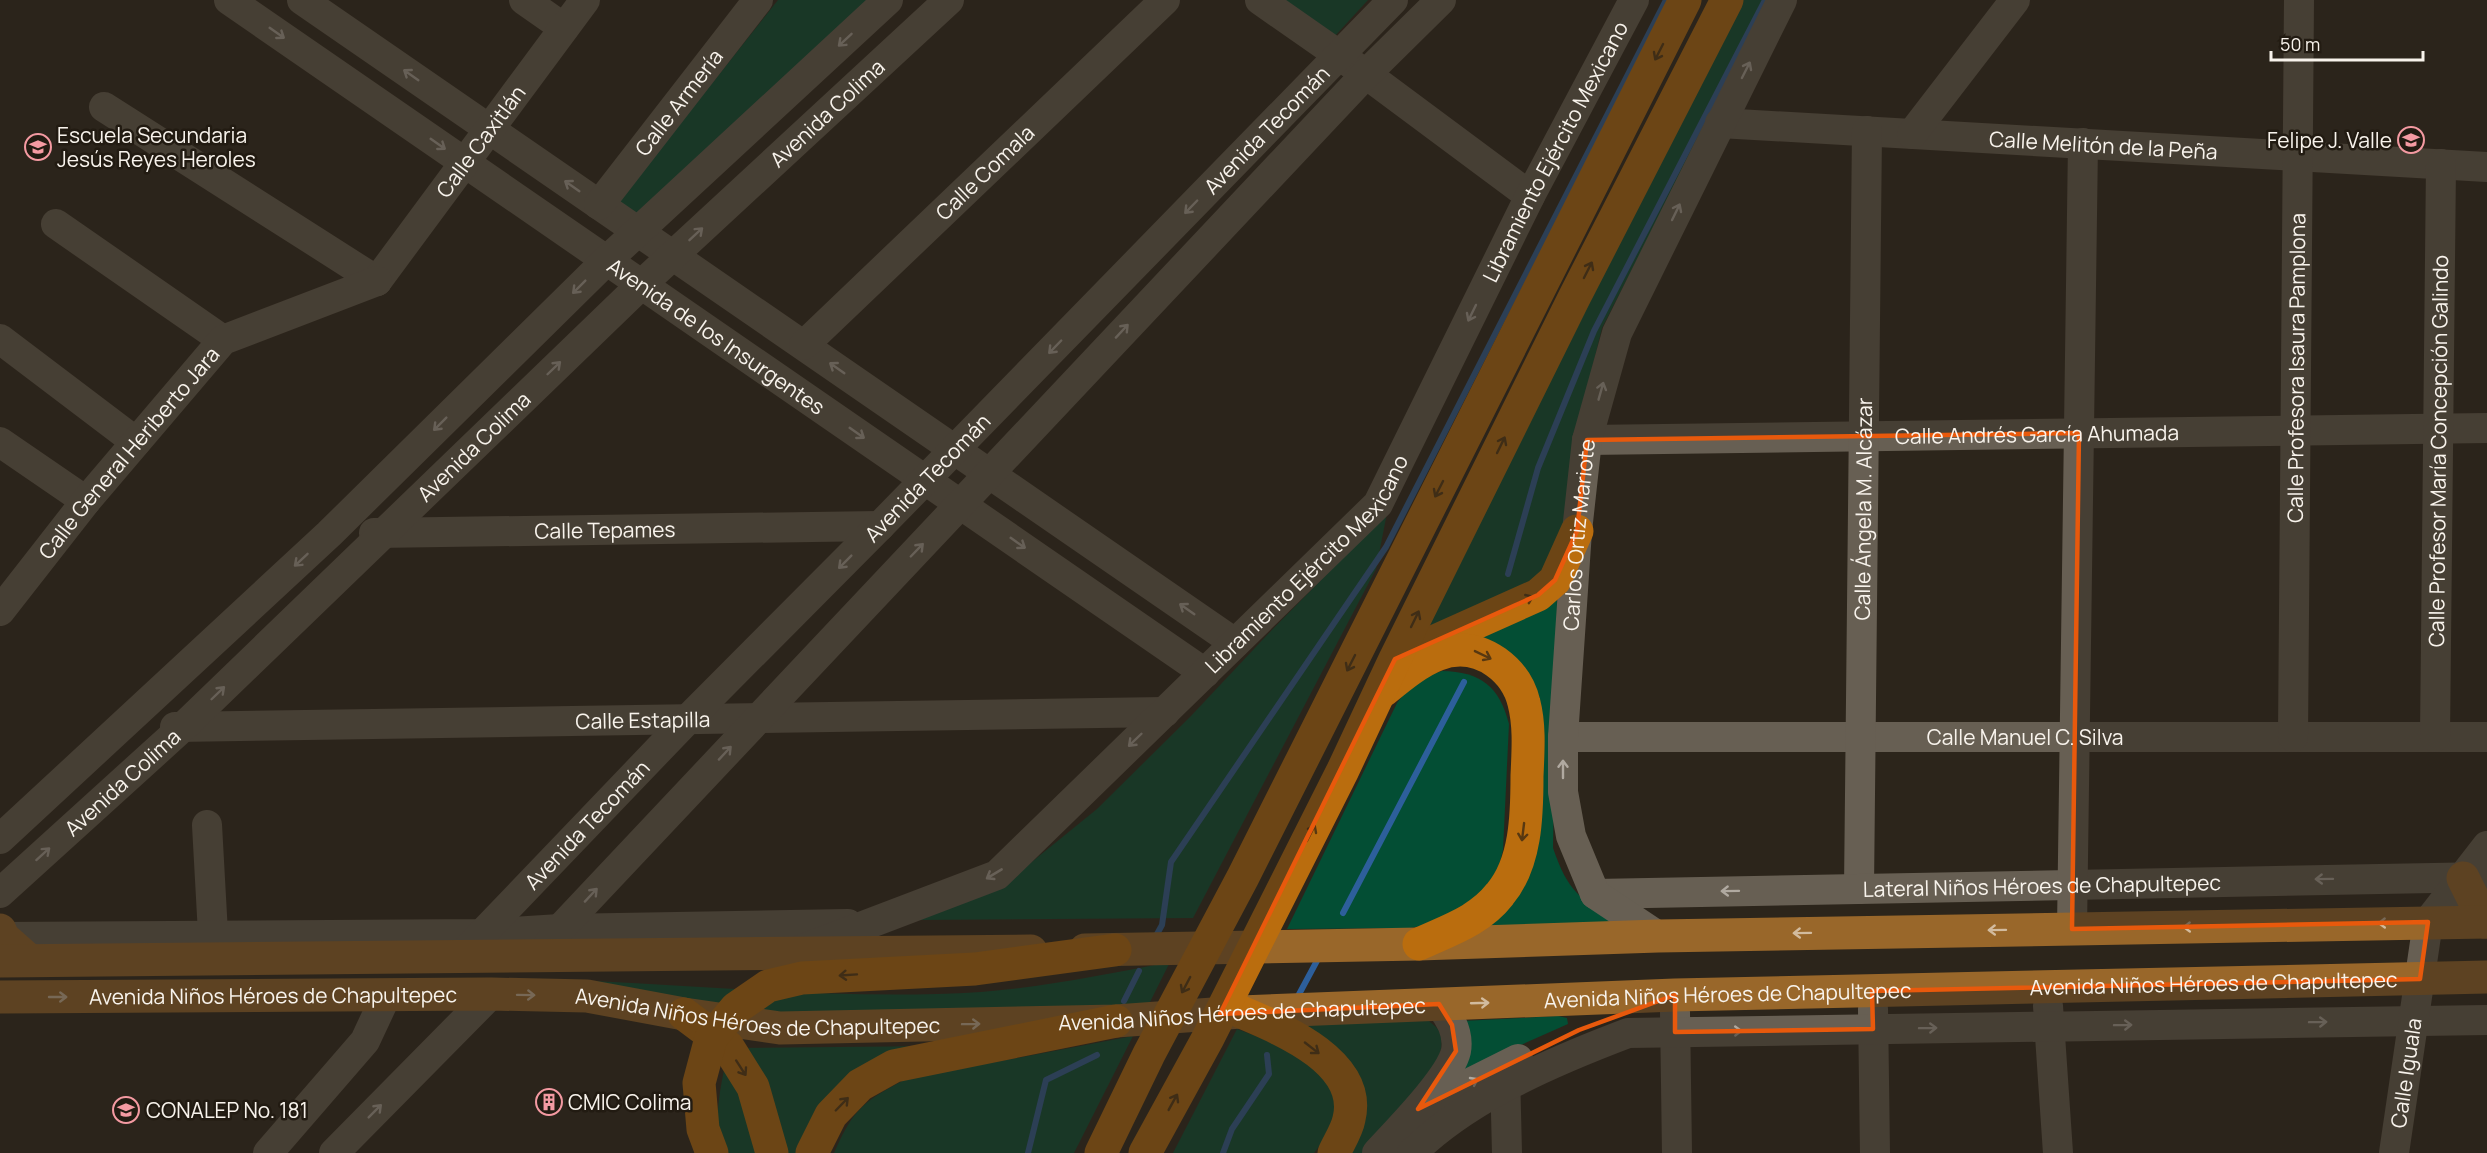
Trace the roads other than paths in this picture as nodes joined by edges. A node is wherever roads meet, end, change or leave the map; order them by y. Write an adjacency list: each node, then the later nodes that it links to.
1 (229, 0): 29 (street, Avenida de los Insurgentes, one-way to 29)
2 (302, 0): 18 (street, Avenida de los Insurgentes)
3 (524, 0): 19 (street)
4 (585, 0): 19 (street, Calle Caxitlán)
5 (758, 0): 33 (street, Calle Armería)
6 (888, 0): 35 (street, Avenida Colima, one-way to 35)
7 (949, 0): 36 (street, Avenida Colima, one-way to 7)
8 (1166, 0): 42 (street, Calle Comala)
9 (1260, 0): 20 (street)
10 (1393, 0): 20 (street, Avenida Tecomán)
11 (1441, 0): 21 (street, Avenida Tecomán)
12 (1634, 0): 32 (street, Libramiento Ejército Mexicano)
13 (1685, 0): 124 (highway, one-way to 124)
14 (1727, 0): 64 (highway, one-way to 14)
15 (1782, 0): 23 (street, one-way to 15)
16 (2015, 0): 26 (street)
17 (2300, 0): 28 (street, Calle Profesora Isaura Pamplona)
18 (334, 9): 24 (street, Avenida de los Insurgentes, one-way to 18)
19 (564, 28): 24 (street, Calle Caxitlán)
20 (1339, 55): 21 (street); 51 (street, Avenida Tecomán, one-way to 51)
21 (1366, 74): 32 (street); 52 (street, Avenida Tecomán, one-way to 21)
22 (104, 107): 38 (street)
23 (1720, 123): 25 (street, Calle Melitón de la Peña); 48 (street, Carlos Ortiz Mariote, one-way to 23)
24 (490, 129): 29 (street, Calle Caxitlán); 33 (street, Avenida de los Insurgentes, one-way to 24)
25 (1867, 131): 26 (street, Calle Melitón de la Peña); 47 (street, Calle Ángela M. Alcázar)
26 (1912, 134): 27 (street, Calle Melitón de la Peña)
27 (2082, 143): 28 (street, Calle Melitón de la Peña); 46 (street)
28 (2298, 156): 30 (street, Calle Melitón de la Peña); 45 (street, Calle Profesora Isaura Pamplona)
29 (466, 163): 37 (street, Avenida de los Insurgentes); 38 (street, Calle Caxitlán)
30 (2441, 164): 31 (street, Calle Melitón de la Peña); 44 (street, Calle Profesor María Concepción Galindo)
31 (2487, 167)
32 (1530, 196): 63 (street, Libramiento Ejército Mexicano, one-way to 63)
33 (599, 205): 35 (street, Avenida de los Insurgentes)
34 (56, 224): 41 (street)
35 (639, 232): 36 (street, Avenida de los Insurgentes); 37 (street, Avenida Colima)
36 (674, 255): 39 (street, Avenida Colima); 42 (street, Avenida de los Insurgentes)
37 (606, 260): 39 (street, Avenida de los Insurgentes); 59 (street, Avenida Colima, one-way to 59)
38 (377, 281): 41 (street, Calle General Heriberto Jara)
39 (642, 285): 53 (street, Avenida de los Insurgentes, one-way to 53); 58 (street, Avenida Colima, one-way to 39)
40 (0, 339): 50 (street)
41 (223, 340): 50 (street, Calle General Heriberto Jara)
42 (804, 345): 51 (street, Avenida de los Insurgentes, one-way to 42)
43 (2487, 428): 44 (street, Calle Andrés García Ahumada)
44 (2438, 429): 45 (street, Calle Andrés García Ahumada); 76 (street, Calle Profesor María Concepción Galindo)
45 (2295, 431): 46 (street, Calle Andrés García Ahumada); 75 (street, Calle Profesora Isaura Pamplona)
46 (2079, 433): 47 (street, Calle Andrés García Ahumada); 74 (street)
47 (1864, 436): 48 (street, Calle Andrés García Ahumada); 73 (street, Calle Ángela M. Alcázar)
48 (1587, 440): 57 (street, Carlos Ortiz Mariote)
49 (0, 442): 54 (street)
50 (136, 442): 54 (street, Calle General Heriberto Jara)
51 (955, 450): 52 (street, Avenida de los Insurgentes); 53 (street, Avenida Tecomán)
52 (989, 472): 55 (street, Avenida Tecomán); 60 (street, Avenida de los Insurgentes)
53 (925, 480): 55 (street, Avenida de los Insurgentes); 56 (street, Avenida Tecomán)
54 (87, 501): 62 (street, Calle General Heriberto Jara)
55 (961, 504): 61 (street, Avenida de los Insurgentes, one-way to 61); 68 (street, Avenida Tecomán, one-way to 55)
56 (880, 526): 58 (street, Calle Tepames); 69 (street, Avenida Tecomán, one-way to 69)
57 (1577, 531): 64 (highway, one-way to 57); 72 (street, Carlos Ortiz Mariote)
58 (383, 533): 59 (street, Calle Tepames); 70 (street, Avenida Colima, one-way to 58)
59 (329, 534): 71 (street, Avenida Colima, one-way to 71)
60 (1119, 562): 61 (street); 63 (street, Avenida de los Insurgentes, one-way to 60)
61 (1089, 592): 65 (street, Avenida de los Insurgentes)
62 (0, 611)
63 (1235, 643): 65 (street, Libramiento Ejército Mexicano)
64 (1395, 659): 66 (highway)
65 (1204, 673): 67 (street, Libramiento Ejército Mexicano)
66 (1377, 696): 92 (highway, one-way to 92); 119 (highway, one-way to 66)
67 (1165, 712): 68 (street, Calle Estapilla); 88 (street, Libramiento Ejército Mexicano, one-way to 88)
68 (758, 718): 69 (street, Calle Estapilla); 89 (street, Avenida Tecomán, one-way to 68)
69 (688, 719): 70 (street, Calle Estapilla); 93 (street, Avenida Tecomán)
70 (184, 726): 71 (street, Calle Estapilla); 84 (street, Avenida Colima, one-way to 70)
71 (123, 727): 79 (street, Avenida Colima)
72 (1563, 737): 73 (street, Calle Manuel C. Silva); 85 (street, Carlos Ortiz Mariote, one-way to 72)
73 (1861, 737): 74 (street, Calle Manuel C. Silva); 83 (street, Calle Ángela M. Alcázar)
74 (2074, 737): 75 (street, Calle Manuel C. Silva); 82 (street)
75 (2293, 737): 76 (street, Calle Manuel C. Silva)
76 (2435, 737): 77 (street, Calle Manuel C. Silva)
77 (2487, 737)
78 (207, 825): 94 (street)
79 (0, 839)
80 (2487, 846): 81 (street)
81 (2475, 877): 82 (street, Lateral Niños Héroes de Chapultepec, one-way to 82); 86 (street); 87 (main road)
82 (2072, 884): 83 (street, Lateral Niños Héroes de Chapultepec); 90 (street)
83 (1859, 889): 85 (street, Lateral Niños Héroes de Chapultepec, one-way to 85)
84 (0, 893)
85 (1595, 894): 91 (street)
86 (2428, 922): 87 (main road); 90 (main road, one-way to 90); 100 (street, Calle Iguala)
87 (2486, 922)
88 (869, 924): 89 (street); 98 (street, Libramiento Ejército Mexicano)
89 (560, 929): 93 (street); 97 (street, Avenida Tecomán)
90 (2072, 929): 91 (main road, one-way to 91)
91 (1658, 936): 92 (main road)
92 (1419, 944): 96 (main road)
93 (472, 945): 94 (main road, Avenida Niños Héroes de Chapultepec); 97 (main road, Avenida Niños Héroes de Chapultepec)
94 (214, 946): 95 (main road, Avenida Niños Héroes de Chapultepec)
95 (8, 947)
96 (1115, 950): 98 (highway, one-way to 98)
97 (540, 956): 98 (main road, Avenida Niños Héroes de Chapultepec)
98 (798, 965): 118 (highway)
99 (2487, 977): 100 (main road, Avenida Niños Héroes de Chapultepec)
100 (2420, 979): 101 (main road, Avenida Niños Héroes de Chapultepec); 112 (street, Calle Iguala)
101 (2047, 988): 102 (main road, Avenida Niños Héroes de Chapultepec); 113 (street)
102 (1872, 991): 104 (main road, Avenida Niños Héroes de Chapultepec); 114 (street)
103 (491, 994): 105 (main road, Avenida Niños Héroes de Chapultepec); 109 (main road, Avenida Niños Héroes de Chapultepec, one-way to 109); 121 (street, one-way to 103)
104 (1675, 995): 107 (main road, Avenida Niños Héroes de Chapultepec, one-way to 104); 115 (street); 116 (street)
105 (386, 996): 106 (main road, Avenida Niños Héroes de Chapultepec, one-way to 105); 120 (street)
106 (0, 997)
107 (1439, 1004): 108 (main road, Avenida Niños Héroes de Chapultepec); 117 (street)
108 (1241, 1012): 111 (main road, Avenida Niños Héroes de Chapultepec); 125 (highway, one-way to 125)
109 (684, 1014): 111 (main road, Avenida Niños Héroes de Chapultepec, one-way to 111); 122 (highway, one-way to 122)
110 (2487, 1020): 112 (street)
111 (1116, 1021): 123 (highway, one-way to 111)
112 (2414, 1021): 113 (street, one-way to 112); 132 (street, Calle Iguala)
113 (2050, 1026): 114 (street, one-way to 113); 131 (street)
114 (1873, 1029): 115 (street, one-way to 114); 130 (street)
115 (1675, 1032): 116 (street); 129 (street)
116 (1505, 1076): 117 (street, one-way to 116); 127 (street); 128 (street)
117 (1418, 1109): 126 (street)
118 (708, 1141)
119 (1149, 1149)
120 (268, 1153)
121 (334, 1153)
122 (772, 1153)
123 (812, 1153)
124 (1101, 1153)
125 (1334, 1153)
126 (1377, 1153)
127 (1412, 1153)
128 (1507, 1153)
129 (1677, 1153)
130 (1875, 1153)
131 (2058, 1153)
132 (2394, 1153)

